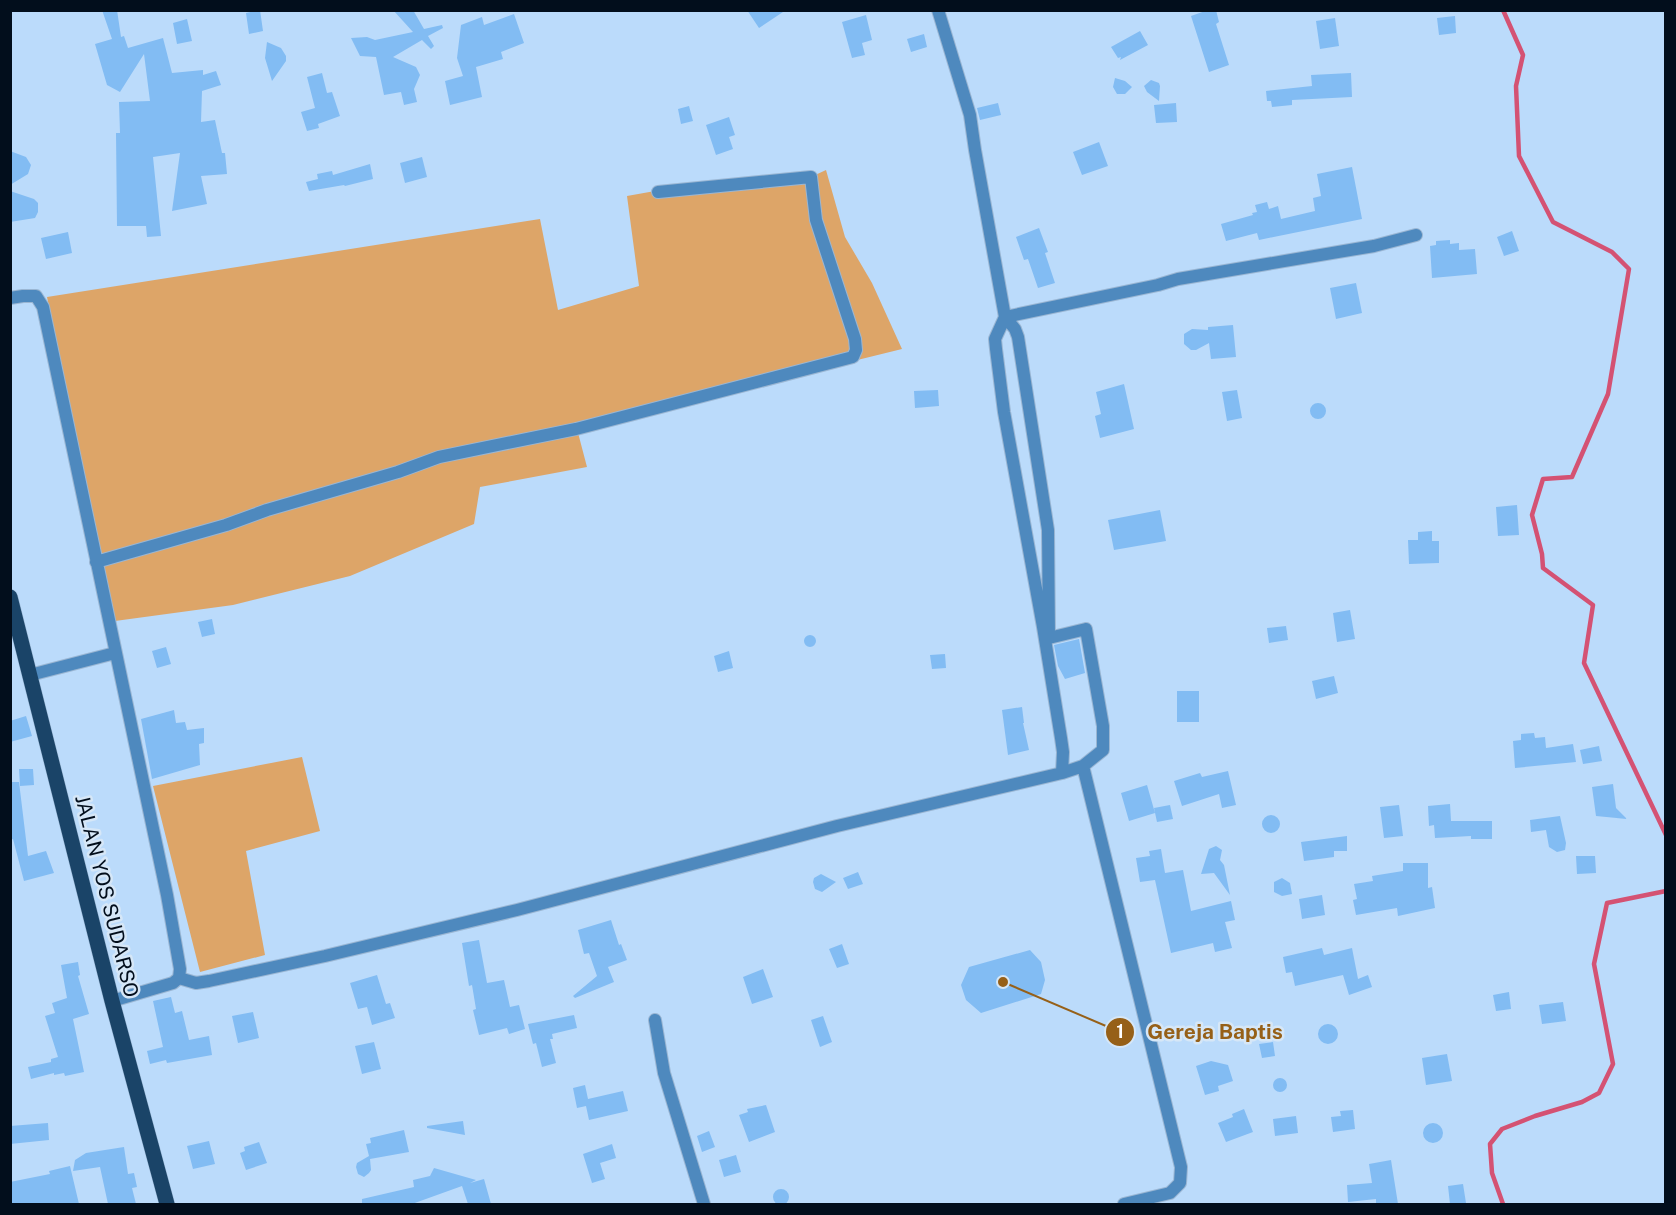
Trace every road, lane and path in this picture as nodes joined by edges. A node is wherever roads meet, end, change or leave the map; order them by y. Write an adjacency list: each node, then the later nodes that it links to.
1 (938, 10): 5 (street)
2 (658, 192): 6 (street)
3 (1416, 235): 5 (street)
4 (10, 298): 6 (street)
5 (1005, 317): 10 (street); 11 (street)
6 (96, 562): 8 (street)
7 (11, 603): 9 (main road, JALAN YOS SUDARSO)
8 (115, 653): 9 (street); 12 (street)
9 (30, 675): 13 (main road, JALAN YOS SUDARSO)
10 (1083, 766): 11 (street); 15 (street)
11 (1062, 773): 12 (street)
12 (179, 978): 13 (street)
13 (112, 1001): 16 (main road, JALAN YOS SUDARSO)
14 (655, 1020): 17 (street)
15 (1165, 1200): 18 (street)
16 (167, 1204)
17 (704, 1204)
18 (1124, 1204)

